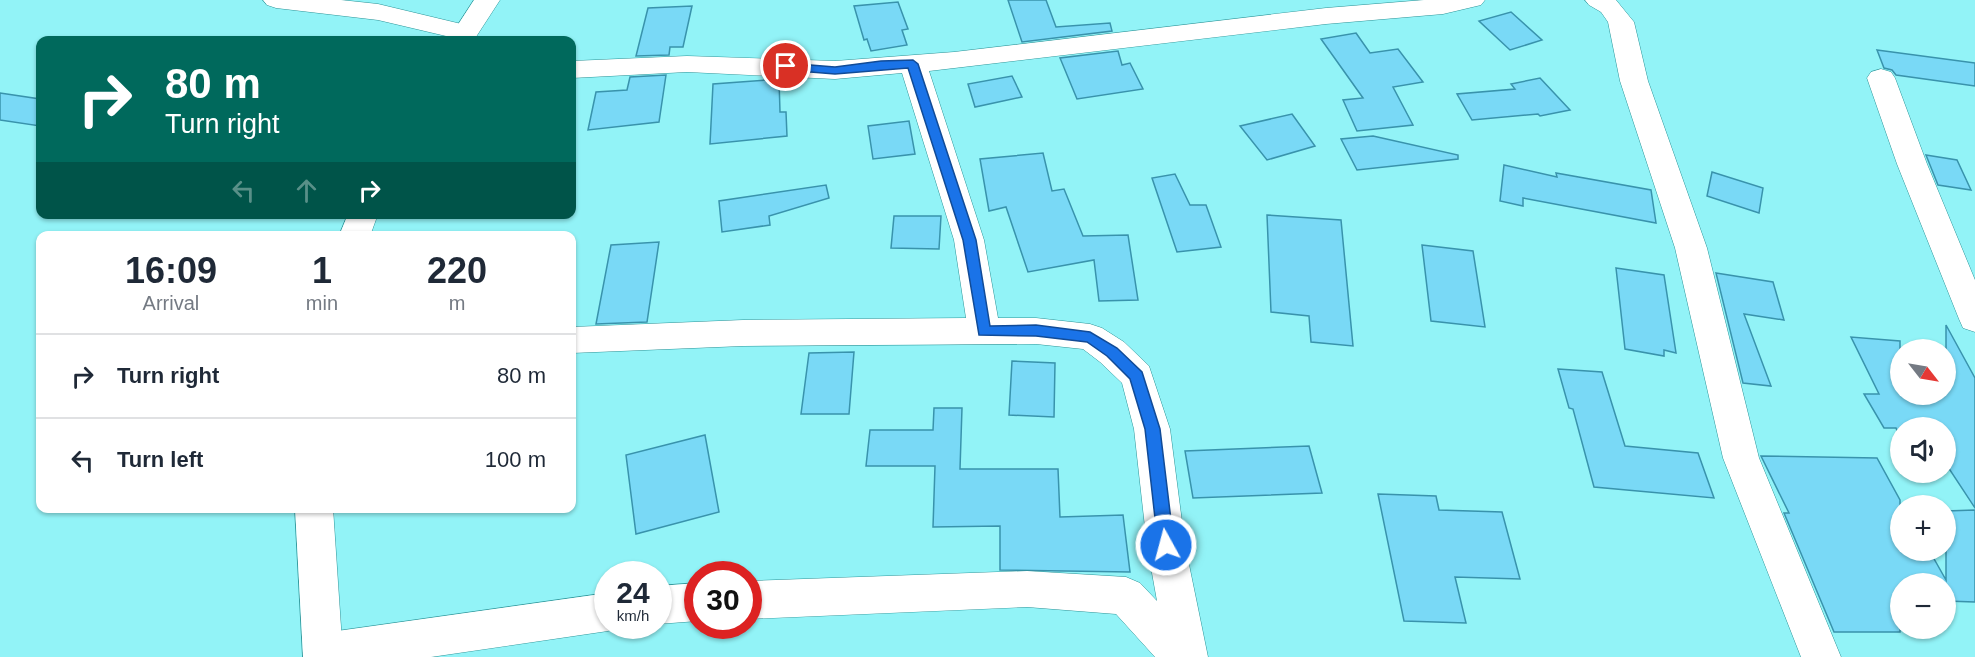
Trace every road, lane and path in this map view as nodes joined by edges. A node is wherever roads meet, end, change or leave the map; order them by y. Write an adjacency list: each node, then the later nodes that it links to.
1 (276, 0): 6 (street)
2 (487, 0): 7 (street)
3 (1472, 0): 5 (street)
4 (1598, 0): 20 (street)
5 (1319, 8): 8 (street)
6 (460, 36)
7 (464, 36)
8 (913, 64): 9 (street); 12 (street)
9 (576, 69)
10 (1881, 78): 11 (street)
11 (1975, 319)
12 (984, 331): 13 (street); 19 (street)
13 (576, 340)
14 (314, 513): 17 (street)
15 (762, 599): 18 (street)
16 (594, 614): 17 (street)
17 (323, 655)
18 (1182, 657)
19 (1188, 657)
20 (1821, 657)

